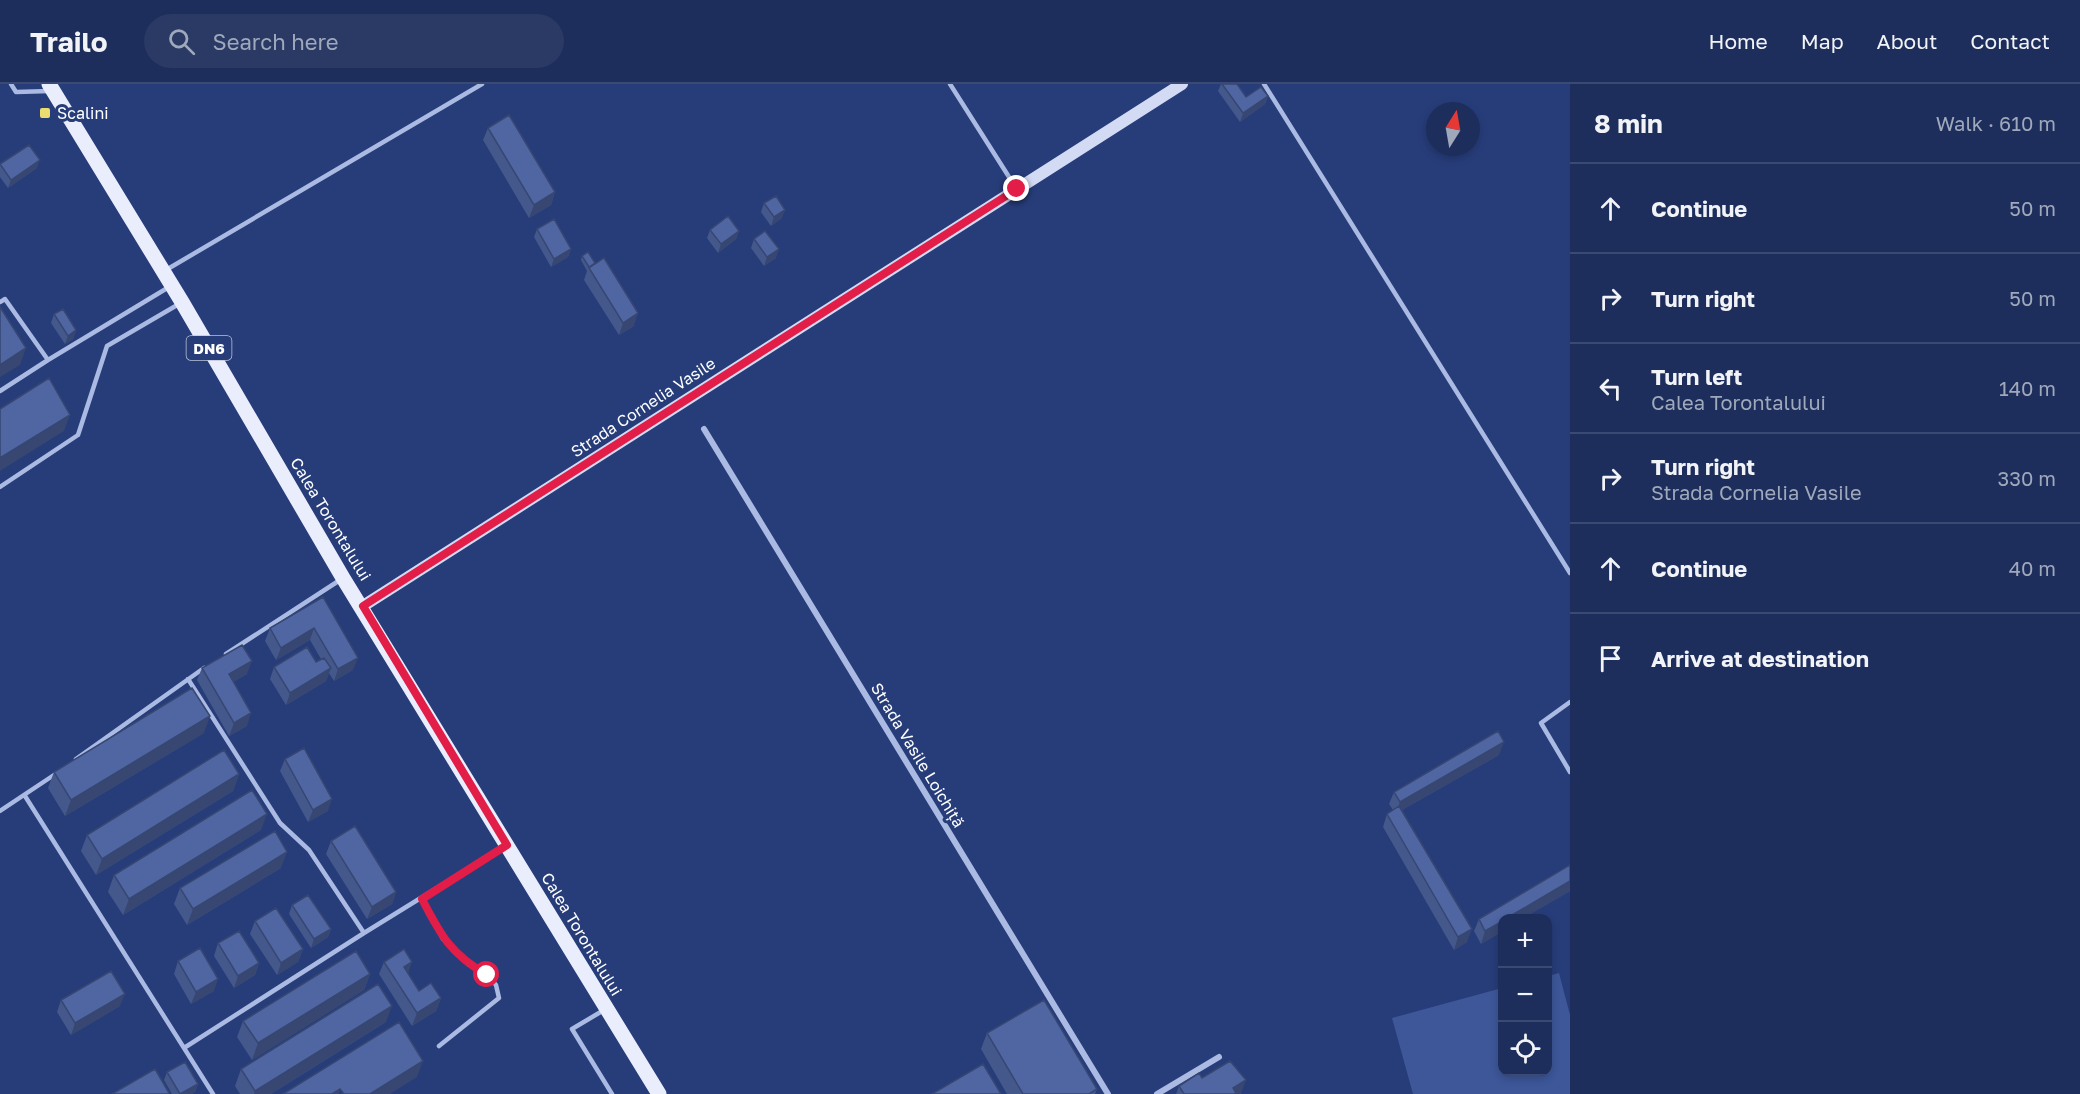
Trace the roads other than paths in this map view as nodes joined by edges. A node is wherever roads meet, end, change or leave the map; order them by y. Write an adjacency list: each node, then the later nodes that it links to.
1 (11, 84): 6 (lane)
2 (482, 84): 8 (lane)
3 (950, 84): 7 (lane)
4 (1182, 84): 7 (street, Strada Cornelia Vasile)
5 (1264, 84): 16 (lane)
6 (51, 87): 8 (main road, Calea Torontalului / DN6)
7 (1017, 189): 18 (street, Strada Cornelia Vasile)
8 (164, 272): 9 (main road, Calea Torontalului / DN6)
9 (172, 286): 11 (main road, Calea Torontalului / DN6); 12 (lane)
10 (0, 302): 12 (lane)
11 (182, 302): 15 (lane); 17 (main road, Calea Torontalului / DN6)
12 (48, 360): 13 (lane)
13 (0, 391)
14 (704, 429): 38 (street, Strada Vasile Loichiță)
15 (0, 487)
16 (1570, 573)
17 (343, 578): 18 (main road, Calea Torontalului / DN6); 19 (lane)
18 (363, 606): 28 (main road, Calea Torontalului / DN6)
19 (217, 660)
20 (207, 666): 21 (lane)
21 (188, 679): 23 (lane); 30 (lane)
22 (1570, 702): 25 (lane)
23 (73, 761)
24 (63, 768): 26 (lane)
25 (1570, 772)
26 (25, 796): 27 (lane); 33 (lane)
27 (0, 811)
28 (507, 845): 29 (lane); 31 (main road, Calea Torontalului / DN6)
29 (422, 899): 30 (lane); 32 (lane)
30 (364, 933): 33 (lane)
31 (606, 1008): 36 (lane); 37 (main road, Calea Torontalului / DN6)
32 (439, 1046)
33 (184, 1048): 35 (lane)
34 (1219, 1057): 39 (street)
35 (213, 1094)
36 (612, 1094)
37 (659, 1094)
38 (1108, 1094)
39 (1157, 1094)

